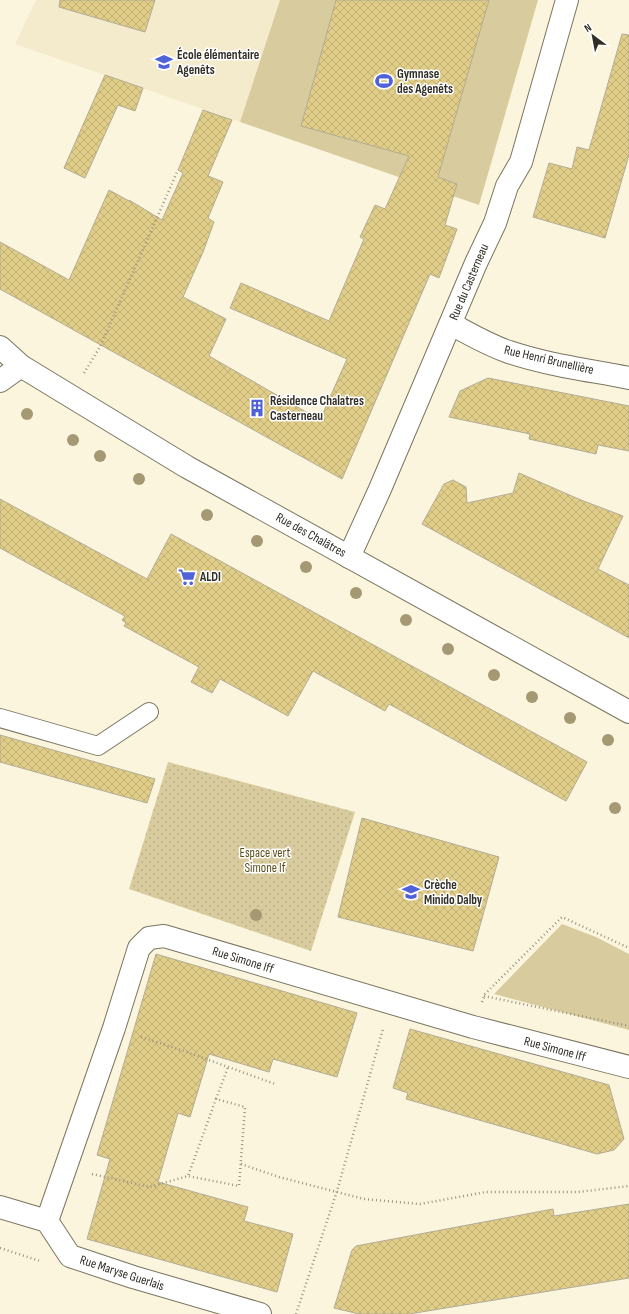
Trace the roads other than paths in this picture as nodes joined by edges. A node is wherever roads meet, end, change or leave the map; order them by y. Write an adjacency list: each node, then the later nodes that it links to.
1 (567, 0): 2 (street, Rue du Casterneau)
2 (450, 324): 5 (street, Rue Henri Brunellière); 7 (street, Rue du Casterneau)
3 (0, 347): 4 (street, Rue des Chalâtres)
4 (21, 366): 6 (street); 7 (street, Rue des Chalâtres)
5 (629, 378)
6 (0, 381)
7 (349, 556): 9 (street, Rue des Chalâtres)
8 (149, 712): 10 (lane)
9 (629, 712)
10 (0, 718)
11 (629, 1067): 13 (street, Rue Simone Iff)
12 (0, 1207): 13 (street)
13 (46, 1221): 14 (street, Rue Maryse Guerlais)
14 (260, 1314)

